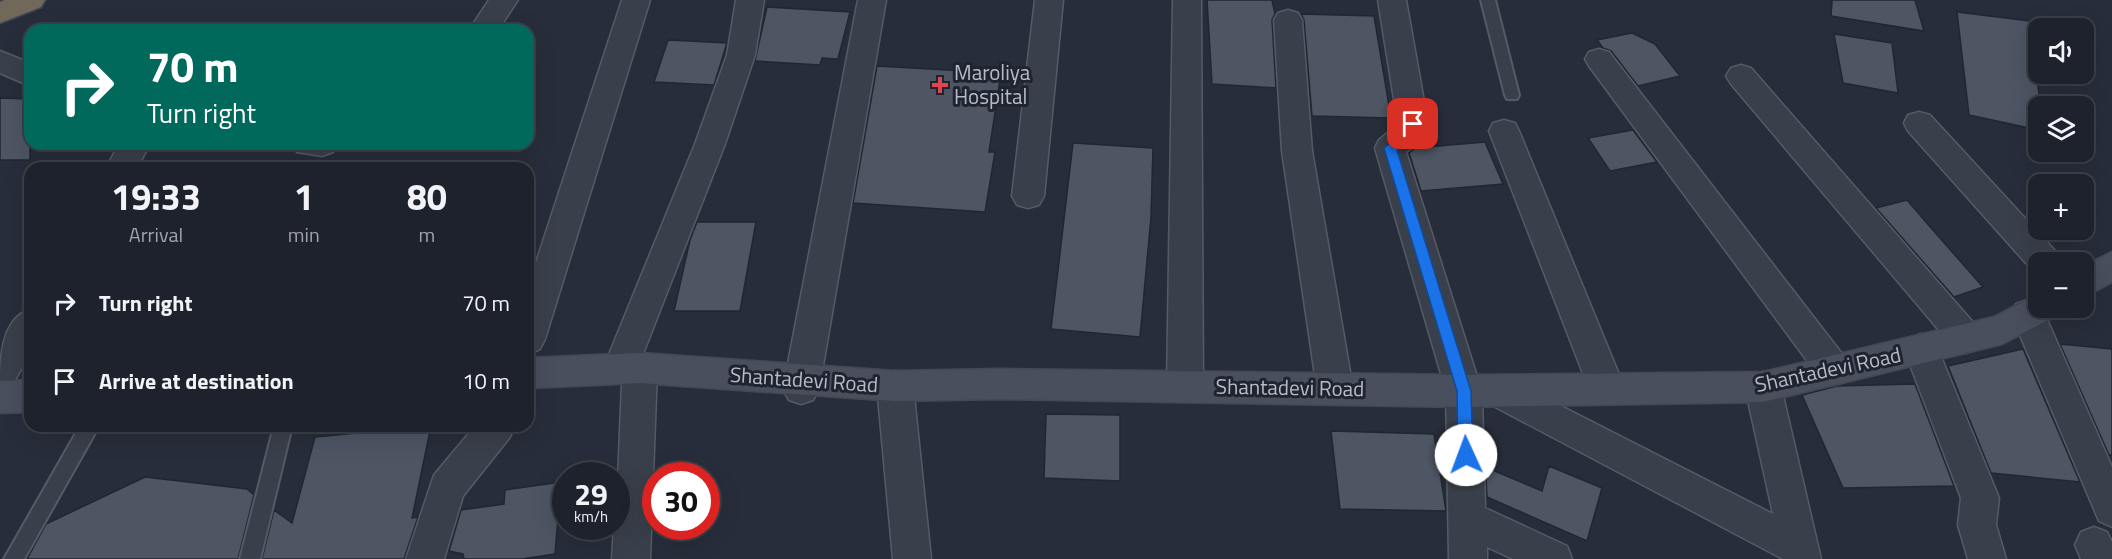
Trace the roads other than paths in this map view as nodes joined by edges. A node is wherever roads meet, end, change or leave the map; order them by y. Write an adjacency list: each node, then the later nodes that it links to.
1 (31, 0): 10 (highway)
2 (504, 0): 12 (street)
3 (636, 0): 26 (street)
4 (750, 0): 30 (street)
5 (872, 0): 34 (street)
6 (1049, 0): 20 (street)
7 (1187, 0): 36 (street)
8 (1392, 0): 40 (street)
9 (1488, 0): 17 (lane)
10 (0, 13)
11 (1288, 20): 38 (street)
12 (487, 24)
13 (1599, 59): 31 (street)
14 (0, 61): 15 (street)
15 (24, 72)
16 (1741, 76): 28 (street)
17 (1512, 95)
18 (1919, 123): 21 (street)
19 (1504, 130): 39 (street)
20 (1028, 196)
21 (2036, 252)
22 (2112, 265): 23 (street)
23 (2094, 277)
24 (2028, 315): 28 (street, Shantadevi Road)
25 (2037, 318): 46 (street)
26 (534, 320)
27 (24, 333): 32 (street)
28 (1966, 338): 29 (street, Shantadevi Road)
29 (1921, 349): 31 (street, Shantadevi Road); 56 (street)
30 (630, 369): 33 (street, Shantadevi Road); 34 (street, Shantadevi Road); 52 (street)
31 (1834, 370): 37 (street, Shantadevi Road)
32 (0, 374)
33 (534, 374)
34 (802, 384): 35 (street, Shantadevi Road)
35 (895, 386): 36 (street, Shantadevi Road); 53 (street)
36 (1185, 387): 38 (street, Shantadevi Road)
37 (1763, 387): 39 (street, Shantadevi Road); 48 (street)
38 (1335, 389): 40 (street, Shantadevi Road)
39 (1607, 389): 40 (street, Shantadevi Road)
40 (1480, 391): 47 (street); 48 (street)
41 (24, 396): 42 (street)
42 (0, 397)
43 (87, 432): 49 (lane)
44 (281, 432): 50 (lane)
45 (492, 432): 51 (street)
46 (2112, 509)
47 (1467, 518): 54 (street); 55 (street)
48 (1801, 554)
49 (14, 559)
50 (249, 559)
51 (424, 559)
52 (631, 559)
53 (912, 559)
54 (1468, 559)
55 (1553, 559)
56 (1987, 559)

